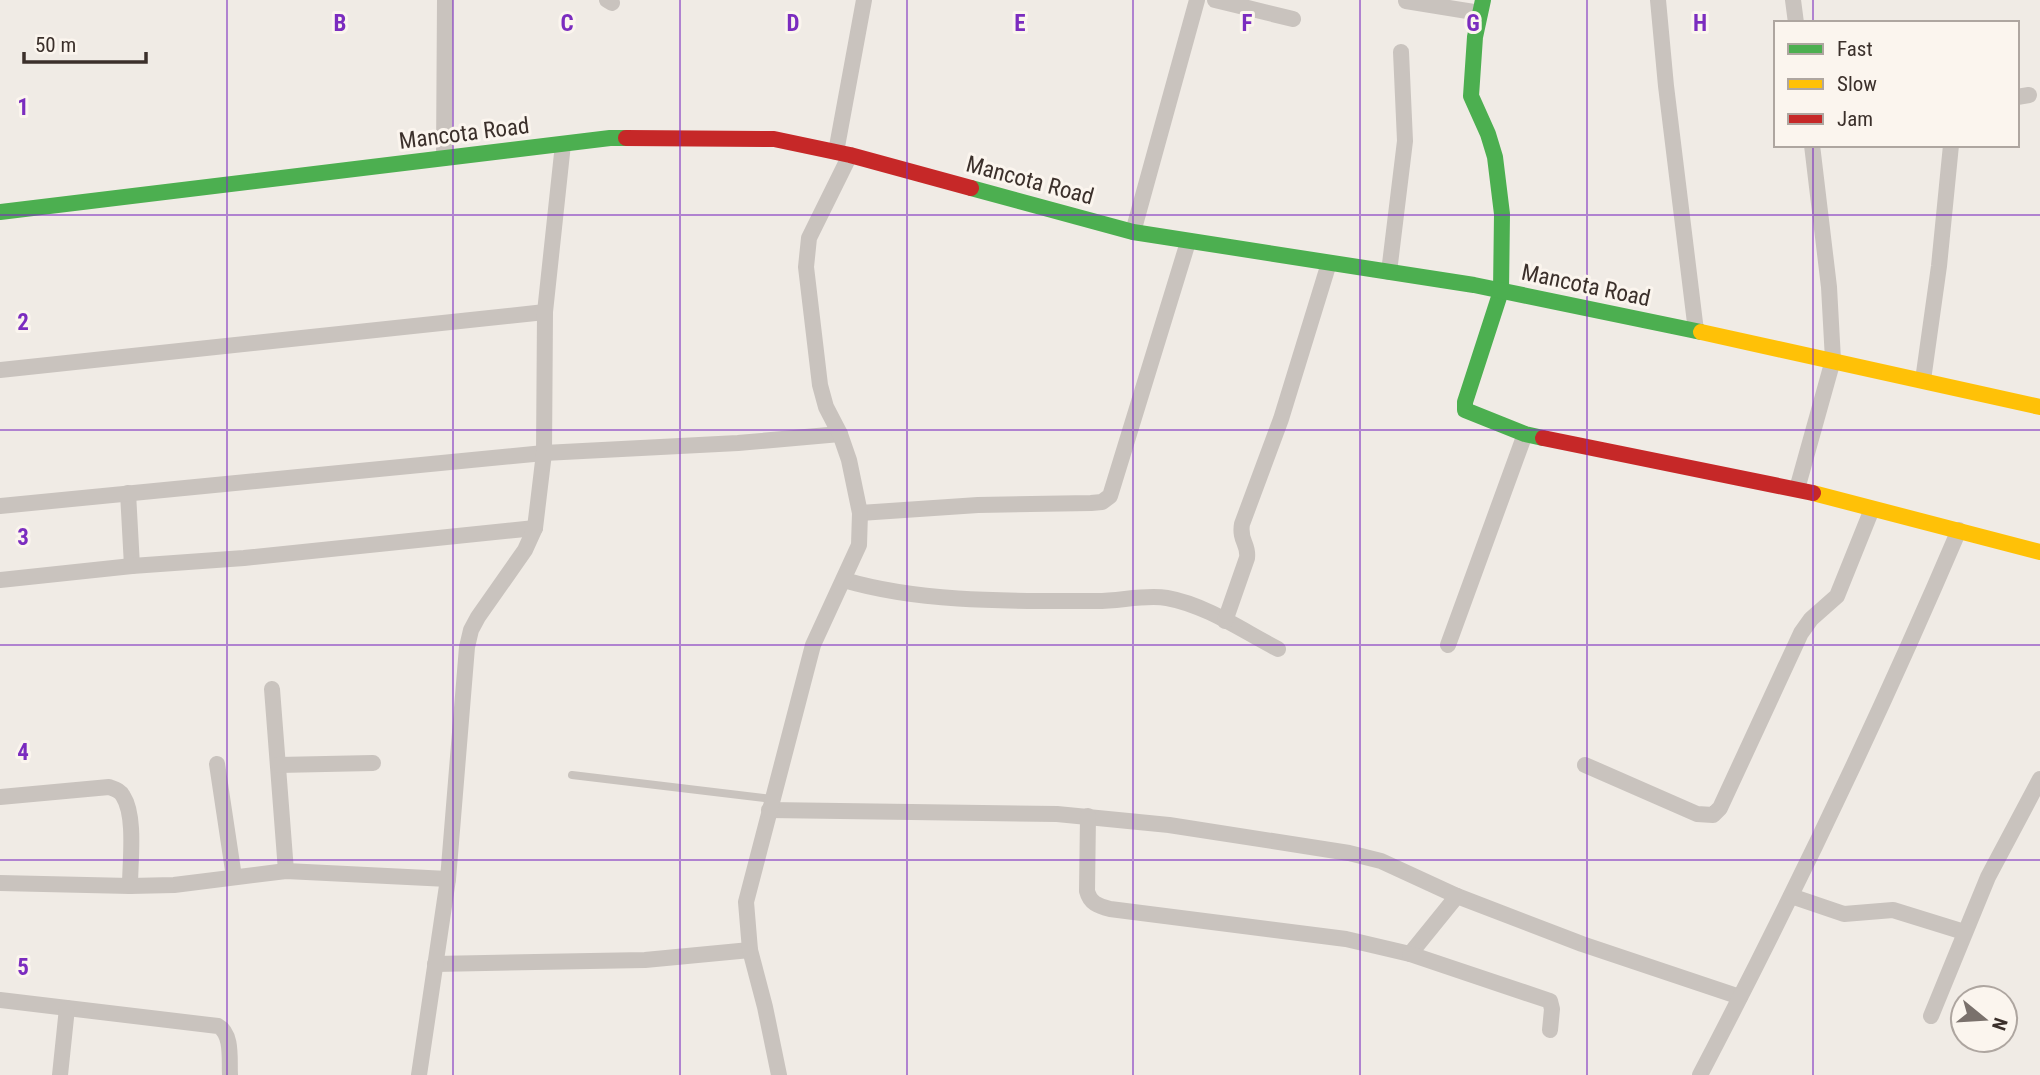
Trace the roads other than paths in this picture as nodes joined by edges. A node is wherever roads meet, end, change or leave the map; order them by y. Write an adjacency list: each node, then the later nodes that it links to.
1 (445, 0): 16 (street)
2 (864, 0): 15 (street)
3 (1198, 0): 18 (street)
4 (1215, 0): 9 (street)
5 (1658, 0): 24 (street)
6 (1793, 0): 10 (street)
7 (1406, 1): 8 (street)
8 (1482, 6): 22 (main road)
9 (1293, 19)
10 (1796, 21)
11 (1401, 52): 21 (street)
12 (563, 144): 15 (main road, Mancota Road); 16 (main road, Mancota Road); 23 (street)
13 (1812, 147): 25 (street)
14 (1951, 147): 27 (street)
15 (843, 154): 18 (main road, Mancota Road); 29 (street)
16 (444, 158): 17 (main road, Mancota Road)
17 (0, 212)
18 (1133, 232): 19 (main road, Mancota Road)
19 (1188, 242): 20 (main road, Mancota Road); 36 (street)
20 (1329, 263): 21 (main road, Mancota Road); 43 (street)
21 (1390, 272): 22 (main road, Mancota Road)
22 (1502, 291): 24 (main road, Mancota Road); 30 (main road)
23 (545, 312): 26 (street); 31 (street)
24 (1696, 331): 25 (main road, Mancota Road)
25 (1833, 360): 27 (main road, Mancota Road); 32 (street)
26 (0, 370)
27 (1923, 380): 28 (main road, Mancota Road)
28 (2040, 407)
29 (840, 434): 31 (street); 36 (street)
30 (1525, 434): 32 (main road); 44 (street)
31 (544, 453): 33 (street); 37 (street)
32 (1797, 489): 35 (main road)
33 (128, 493): 34 (street); 40 (street)
34 (0, 506)
35 (1872, 509): 38 (main road); 50 (street)
36 (860, 513): 42 (street)
37 (535, 528): 40 (street); 58 (street)
38 (1959, 530): 39 (main road); 62 (street)
39 (2040, 552)
40 (132, 566): 41 (street)
41 (0, 580)
42 (844, 580): 43 (street); 54 (street)
43 (1225, 621): 45 (street)
44 (1448, 645)
45 (1278, 649)
46 (272, 689): 49 (street)
47 (373, 763): 49 (street)
48 (218, 764): 57 (street)
49 (278, 765): 56 (street)
50 (1585, 765)
51 (572, 775): 54 (lane)
52 (2040, 779): 63 (street)
53 (0, 797): 60 (street)
54 (770, 804): 55 (street); 64 (street)
55 (1088, 816): 61 (street); 65 (street)
56 (286, 871): 57 (street); 58 (street)
57 (234, 877): 60 (street)
58 (448, 879): 66 (street)
59 (0, 883): 60 (street)
60 (130, 886)
61 (1457, 896): 65 (street); 67 (street)
62 (1791, 896): 63 (street); 67 (street)
63 (1964, 932): 70 (street)
64 (750, 950): 66 (street); 75 (street)
65 (1410, 954): 71 (street)
66 (435, 964): 74 (street)
67 (1740, 998): 76 (street)
68 (0, 1000): 69 (street)
69 (66, 1008): 72 (street); 73 (street)
70 (1931, 1016)
71 (1550, 1030)
72 (60, 1075)
73 (230, 1075)
74 (419, 1075)
75 (779, 1075)
76 (1700, 1075)

